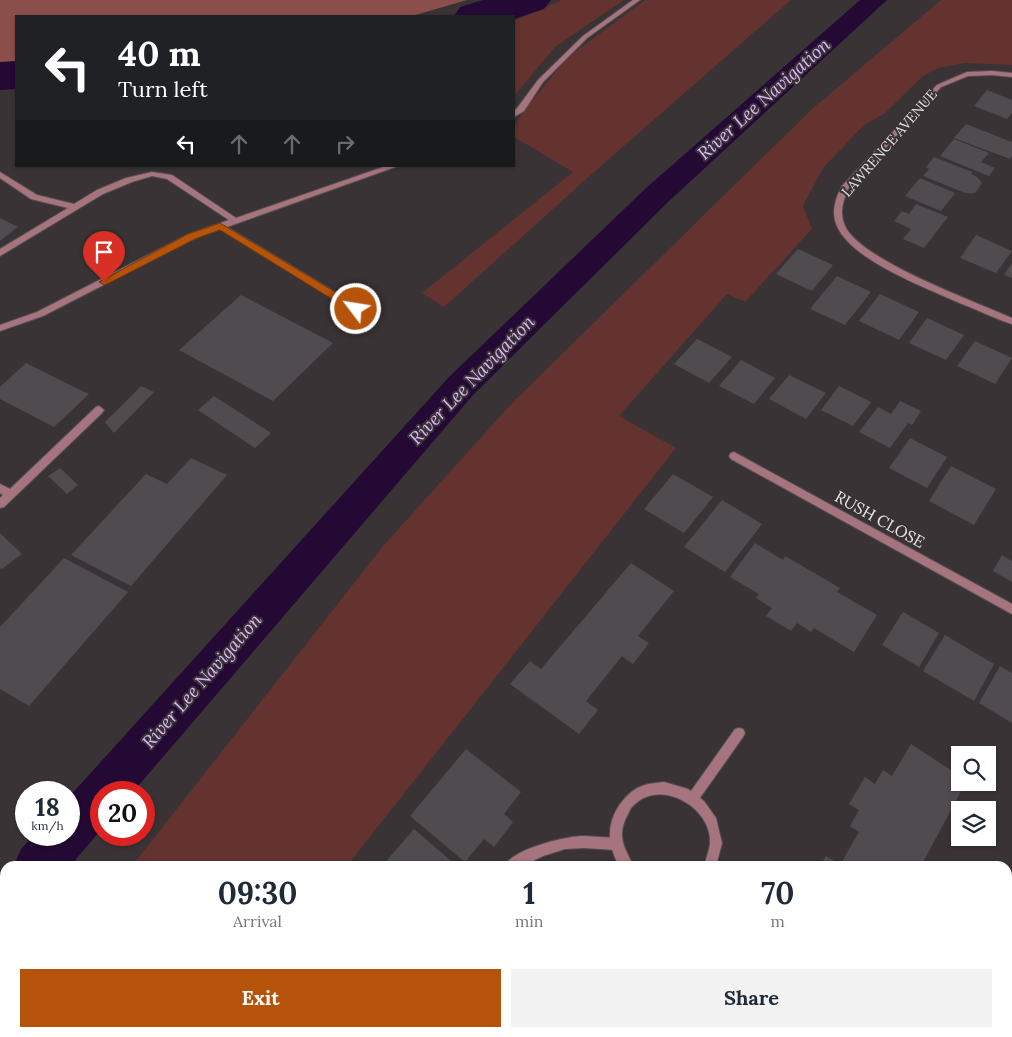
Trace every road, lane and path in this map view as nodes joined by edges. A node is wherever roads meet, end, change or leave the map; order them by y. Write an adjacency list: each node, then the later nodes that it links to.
1 (637, 0): 3 (street)
2 (1012, 75): 11 (street, LAWRENCE AVENUE)
3 (515, 114)
4 (391, 167): 7 (street)
5 (0, 174): 6 (street)
6 (76, 206): 7 (street); 9 (street)
7 (235, 221): 8 (street)
8 (220, 226): 10 (street); 12 (street)
9 (0, 253)
10 (356, 309)
11 (1012, 321)
12 (0, 328)
13 (99, 410): 16 (street)
14 (734, 456): 18 (street, RUSH CLOSE)
15 (0, 488): 16 (street)
16 (10, 494): 17 (street)
17 (0, 504)
18 (1012, 609)
19 (739, 733): 20 (street)
20 (694, 798): 21 (street); 24 (street)
21 (616, 844): 22 (street); 23 (street)
22 (519, 861)
23 (623, 861)
24 (712, 861)

